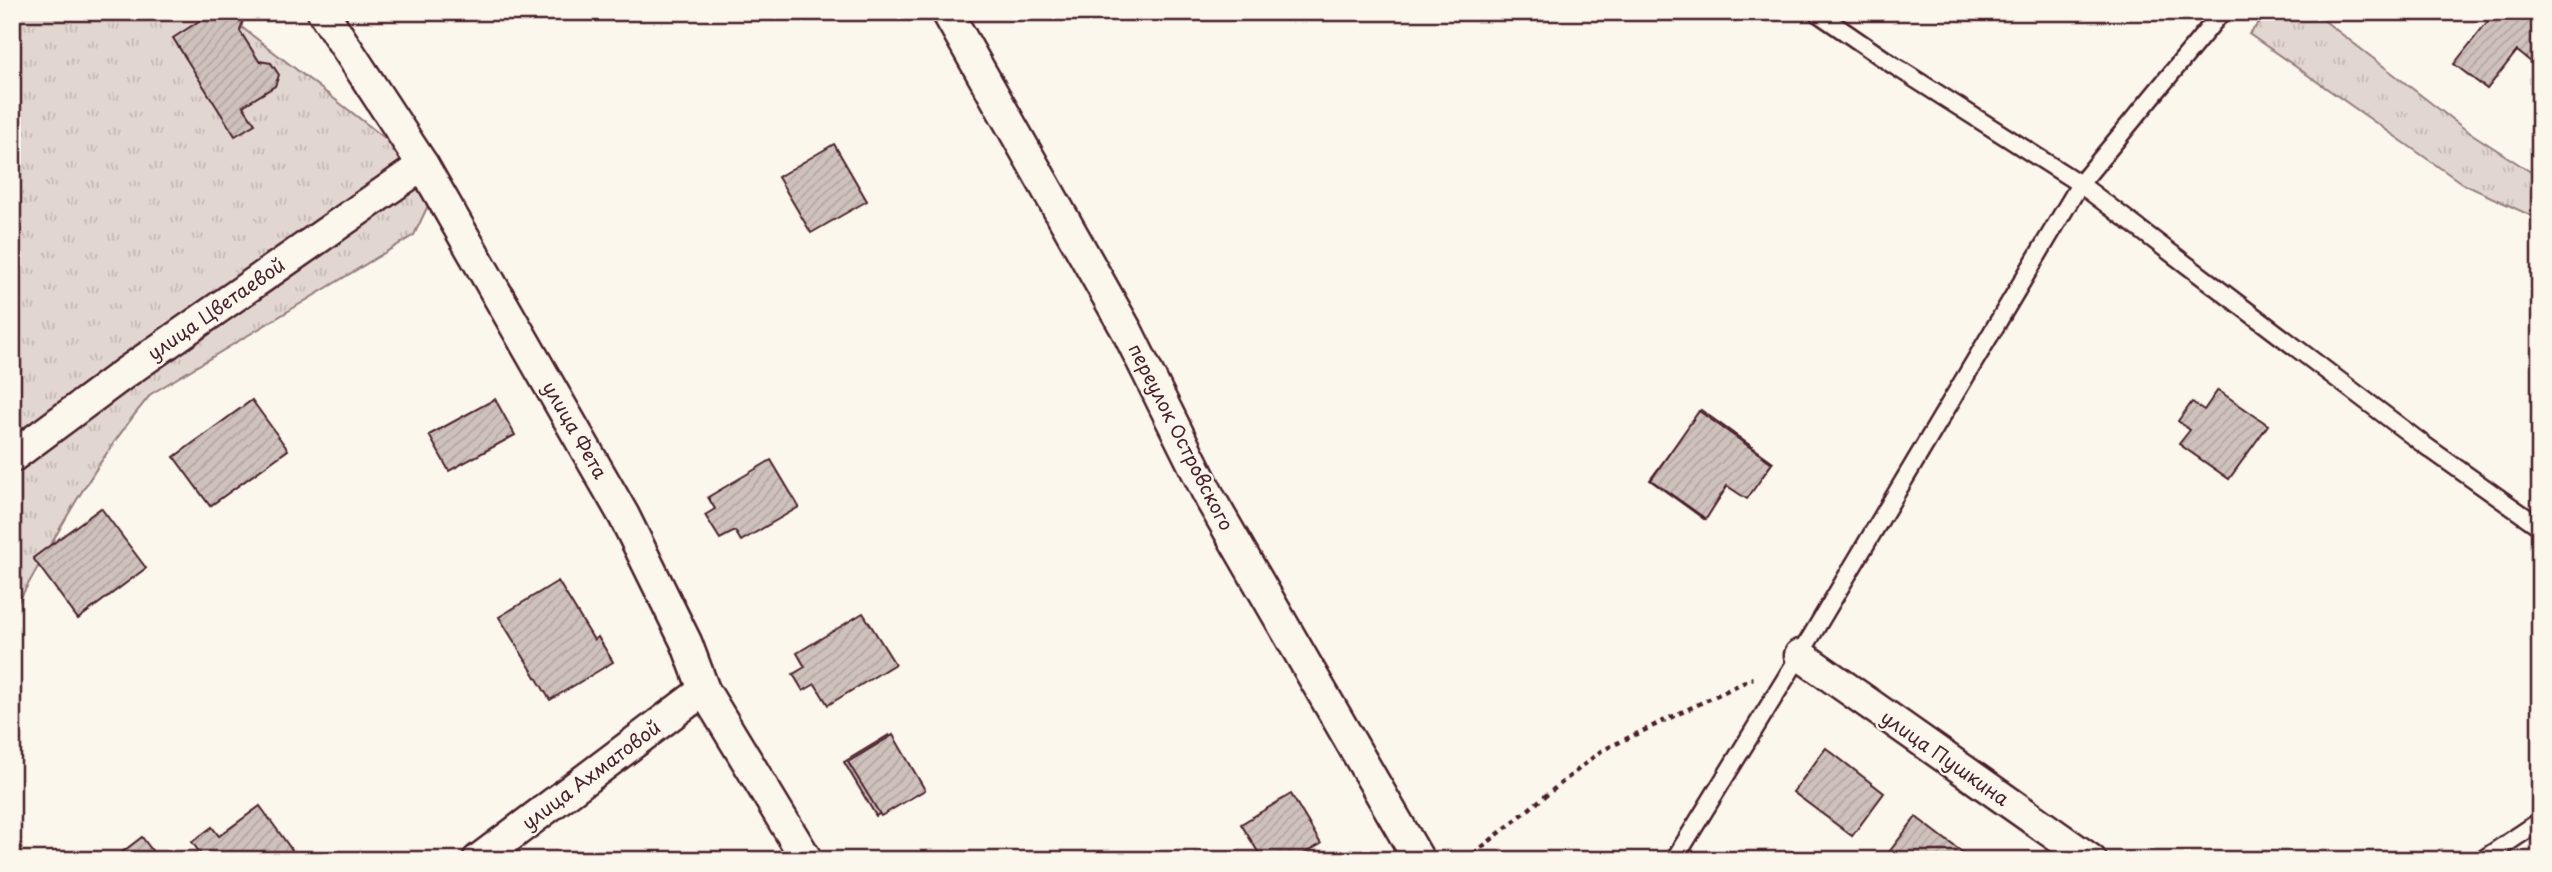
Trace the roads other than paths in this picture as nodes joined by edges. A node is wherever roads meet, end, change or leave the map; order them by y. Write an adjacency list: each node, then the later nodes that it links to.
1 (323, 12): 5 (street, улица Фета)
2 (947, 12): 14 (street, переулок Островского)
3 (1816, 12): 6 (lane)
4 (2222, 12): 6 (lane)
5 (423, 165): 7 (street, улица Цветаевой); 10 (street, улица Фета)
6 (2080, 184): 8 (lane); 9 (lane)
7 (12, 457)
8 (2540, 527)
9 (1800, 655): 15 (lane); 16 (street, улица Пушкина)
10 (704, 690): 12 (street, улица Ахматовой); 13 (street, улица Фета)
11 (2540, 821): 17 (lane)
12 (478, 860)
13 (807, 860)
14 (1419, 860)
15 (1674, 860)
16 (2091, 860)
17 (2482, 860)

